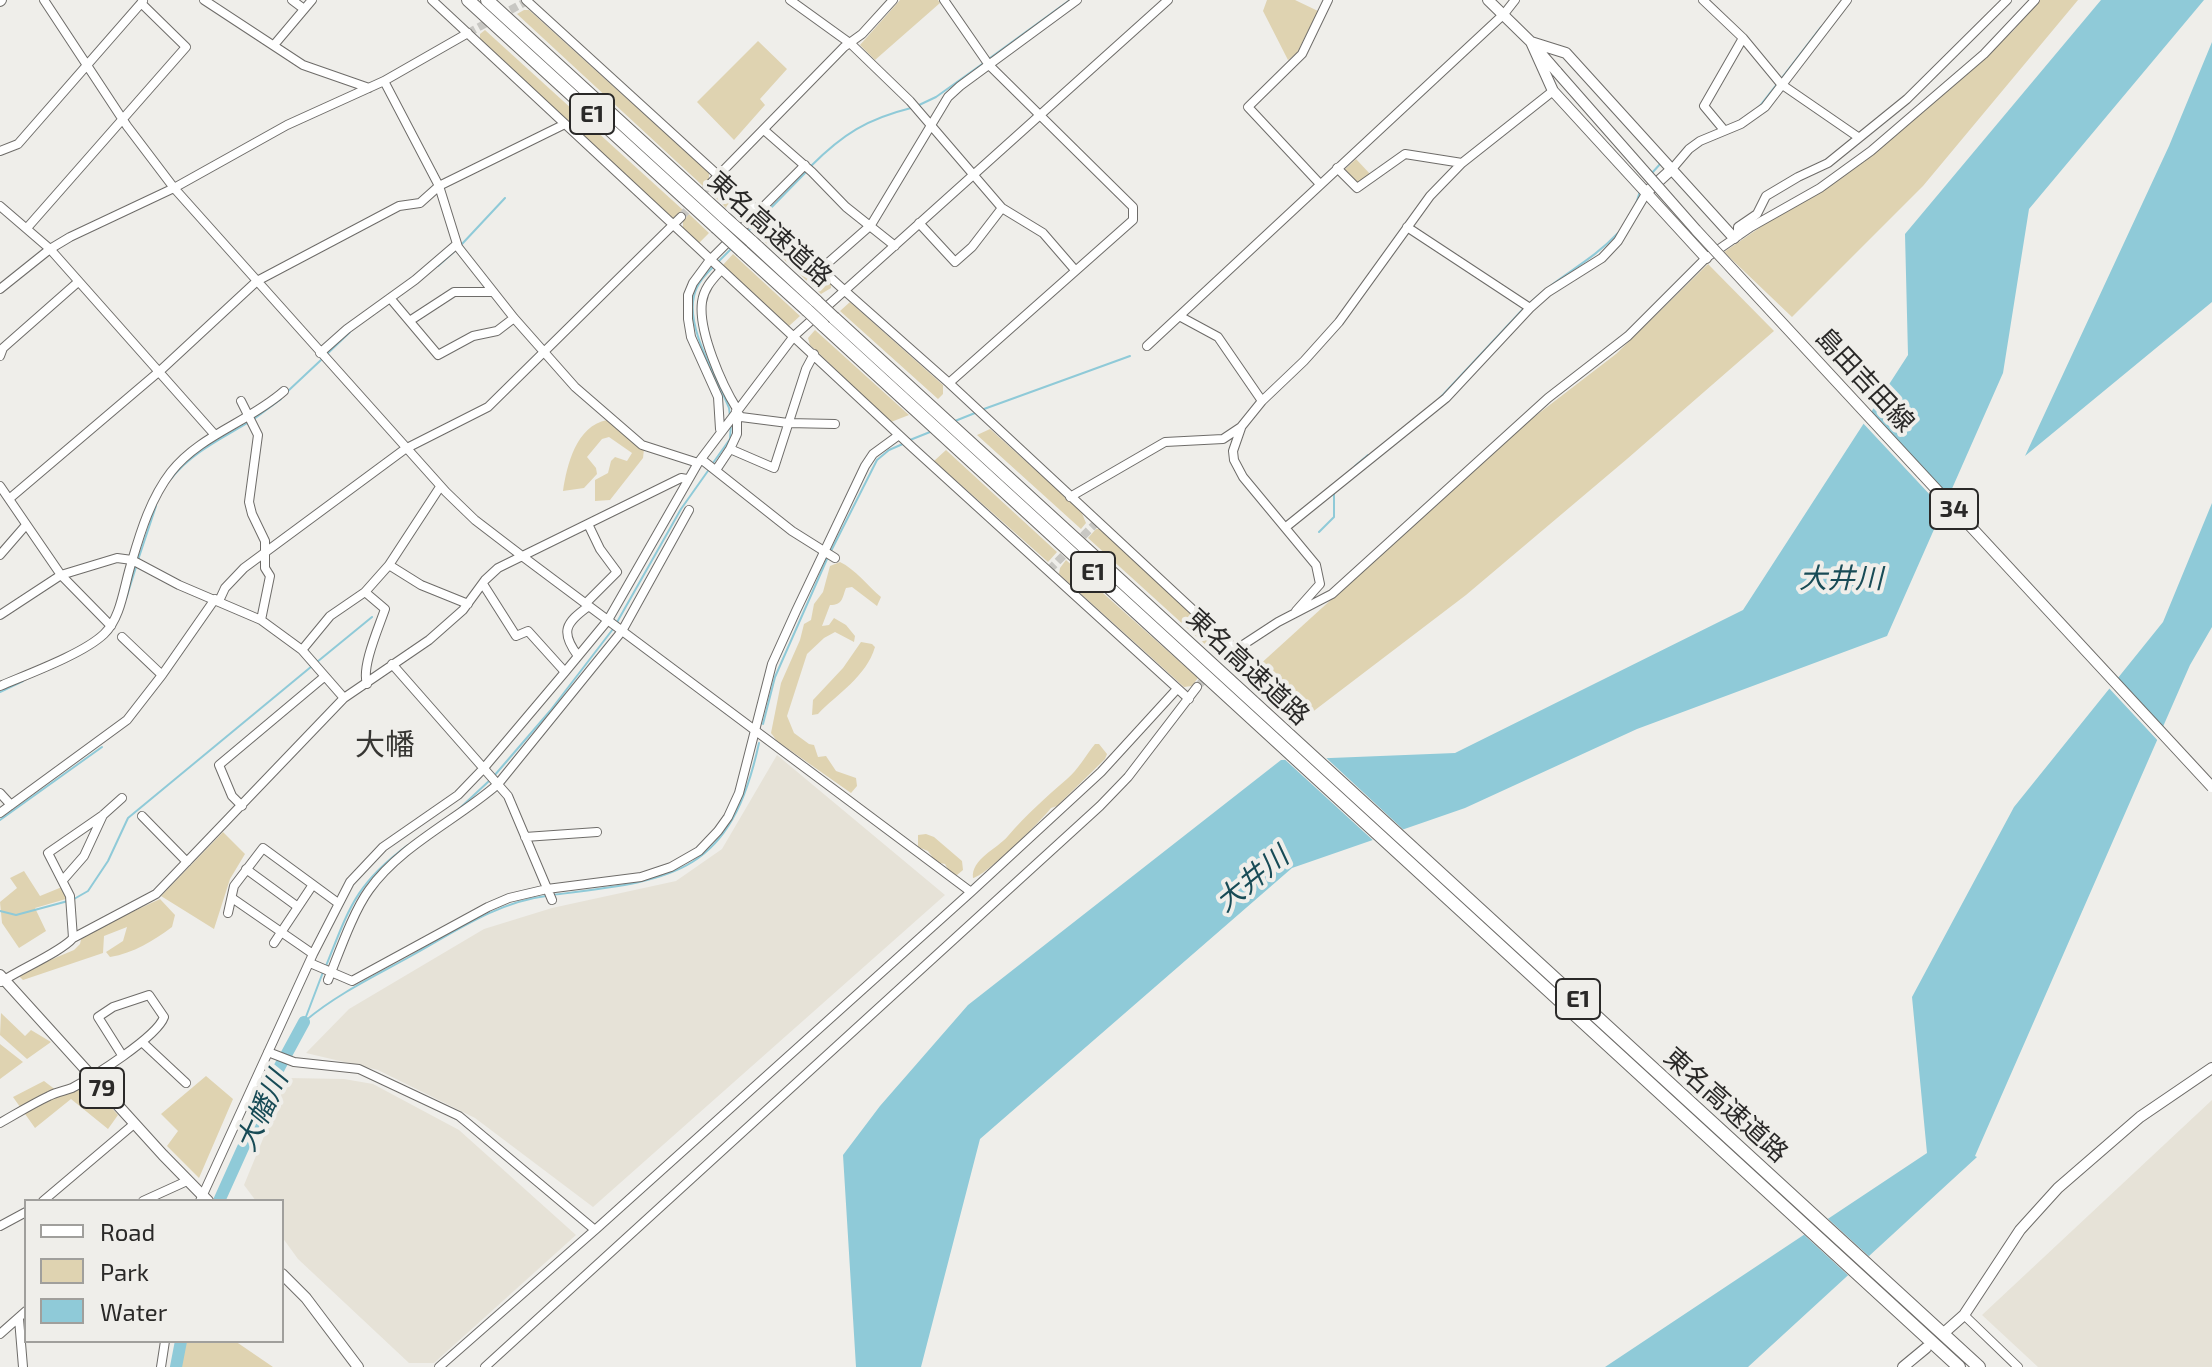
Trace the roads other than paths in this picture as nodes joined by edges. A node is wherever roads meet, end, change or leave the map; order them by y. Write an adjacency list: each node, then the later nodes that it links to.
1 (44, 0): 30 (street)
2 (204, 0): 28 (street)
3 (292, 0): 22 (street)
4 (312, 0): 22 (street)
5 (432, 0): 24 (street)
6 (468, 0): 58 (highway, 東名高速道路 / E1)
7 (487, 0): 58 (highway, 東名高速道路 / E1)
8 (527, 0): 47 (street)
9 (790, 0): 27 (street)
10 (893, 0): 27 (street)
11 (944, 0): 29 (street)
12 (1077, 0): 29 (street)
13 (1168, 0): 35 (street)
14 (1328, 0): 50 (street)
15 (1488, 0): 23 (main road, 島田吉田線 / 34)
16 (1515, 0): 23 (street)
17 (1703, 0): 25 (street)
18 (1847, 0): 32 (street)
19 (2007, 0): 41 (street)
20 (2035, 0): 64 (street)
21 (143, 2): 30 (street); 36 (street)
22 (304, 9): 28 (street)
23 (1504, 14): 26 (main road, 島田吉田線 / 34); 46 (street)
24 (468, 33): 31 (street); 37 (street)
25 (1743, 38): 32 (street); 39 (street)
26 (1531, 42): 34 (main road); 44 (main road); 150 (main road, 島田吉田線 / 34, bridge)
27 (851, 44): 38 (street); 40 (street)
28 (274, 45): 33 (street)
29 (987, 62): 35 (street); 38 (street)
30 (86, 67): 36 (street); 42 (street)
31 (384, 81): 33 (street); 51 (street)
32 (1779, 82): 39 (street); 41 (street)
33 (369, 88): 53 (street)
34 (1553, 91): 43 (street); 52 (main road)
35 (1038, 115): 48 (street); 71 (street)
36 (122, 119): 53 (street); 63 (street)
37 (565, 124): 51 (street); 60 (street)
38 (929, 126): 48 (street); 61 (street)
39 (1722, 128): 44 (street)
40 (764, 130): 45 (street); 47 (street)
41 (1858, 137): 64 (street)
42 (0, 151)
43 (1462, 163): 46 (street); 62 (street)
44 (1666, 163): 52 (main road); 64 (main road)
45 (807, 168): 56 (street); 61 (street)
46 (1337, 168): 50 (street)
47 (718, 175): 49 (street); 56 (street)
48 (971, 175): 55 (street); 59 (street)
49 (711, 183)
50 (1320, 184): 79 (street)
51 (439, 186): 66 (street); 72 (street)
52 (1643, 187): 68 (main road); 78 (street)
53 (174, 188): 67 (street); 72 (street)
54 (0, 206): 63 (street)
55 (1002, 208): 59 (street); 71 (street)
56 (761, 215): 69 (street); 70 (street)
57 (681, 217): 60 (street)
58 (720, 222): 82 (highway, 東名高速道路 / E1, bridge)
59 (919, 223): 65 (street)
60 (674, 225): 69 (street); 85 (street)
61 (871, 225): 65 (street); 70 (street)
62 (1407, 227): 78 (street); 93 (street)
63 (27, 228): 67 (street)
64 (1736, 237): 68 (street)
65 (895, 246): 75 (street)
66 (459, 247): 76 (street); 77 (street)
67 (50, 249): 73 (street); 74 (street)
68 (1706, 258): 126 (street)
69 (716, 265): 83 (street); 94 (street); 99 (street)
70 (821, 269): 75 (street)
71 (1075, 270): 90 (street)
72 (257, 281): 88 (street); 89 (street)
73 (78, 282): 87 (street); 89 (street)
74 (0, 289)
75 (845, 291): 83 (street); 90 (street)
76 (493, 292): 80 (street); 81 (street)
77 (392, 300): 81 (street); 88 (street)
78 (1527, 306): 113 (street)
79 (1181, 317): 84 (street); 93 (street)
80 (514, 318): 81 (street); 85 (street)
81 (411, 320)
82 (828, 322): 145 (highway, 東名高速道路 / E1); 145 (highway, 東名高速道路 / E1)
83 (794, 336): 86 (street); 94 (street)
84 (1147, 346)
85 (544, 352): 102 (street); 104 (street)
86 (814, 354): 96 (street); 101 (street)
87 (0, 356)
88 (323, 356): 102 (street)
89 (160, 370): 100 (street); 109 (street)
90 (949, 383): 108 (street)
91 (284, 391): 95 (street)
92 (241, 401): 95 (street)
93 (1262, 401): 98 (street)
94 (737, 411): 96 (street); 99 (street); 103 (street)
95 (251, 419): 100 (street); 114 (street)
96 (788, 423): 97 (street); 103 (street)
97 (835, 424)
98 (1241, 427): 108 (street); 113 (street)
99 (720, 430): 104 (street)
100 (215, 435): 118 (street)
101 (904, 440): 116 (street); 144 (street)
102 (405, 449): 107 (street); 114 (street)
103 (730, 449): 104 (street)
104 (707, 464): 105 (street); 116 (street)
105 (687, 479): 111 (street); 129 (street)
106 (0, 486): 109 (street)
107 (440, 487): 117 (street); 119 (street)
108 (1070, 497): 133 (street)
109 (9, 499): 112 (street)
110 (689, 510): 131 (street)
111 (588, 524): 117 (street); 125 (street)
112 (26, 525): 115 (street); 120 (street)
113 (1286, 527): 126 (street)
114 (265, 552): 123 (street); 128 (street)
115 (0, 555)
116 (829, 555): 148 (street)
117 (522, 556): 121 (street); 125 (street)
118 (137, 562): 120 (street); 123 (street); 130 (street)
119 (389, 565): 122 (street); 124 (street)
120 (61, 575): 127 (street); 130 (street)
121 (483, 584): 124 (street); 138 (street)
122 (365, 592): 134 (street); 141 (street)
123 (217, 600): 128 (street); 139 (street)
124 (468, 604): 137 (street)
125 (587, 604): 129 (street); 135 (street)
126 (1294, 614): 133 (street)
127 (0, 615)
128 (261, 620): 134 (street)
129 (608, 620): 131 (street); 135 (street)
130 (111, 626): 142 (street)
131 (622, 631): 148 (street); 149 (street)
132 (122, 637): 139 (street)
133 (1234, 648): 136 (street)
134 (302, 650): 140 (street)
135 (578, 656): 138 (street)
136 (1226, 656)
137 (392, 664): 141 (street); 149 (street)
138 (565, 672): 149 (street)
139 (162, 675): 153 (street)
140 (324, 677): 146 (street); 154 (street)
141 (367, 684): 146 (street)
142 (0, 686)
143 (1197, 687): 147 (street)
144 (1177, 689): 147 (street); 165 (street)
145 (1238, 696): 193 (highway, 東名高速道路 / E1)
146 (344, 698): 154 (street)
147 (1189, 699): 206 (street)
148 (755, 731): 164 (street); 165 (street)
149 (491, 777): 159 (street); 168 (street); 175 (street)
150 (2212, 787)
151 (0, 793): 153 (street)
152 (122, 798): 156 (street)
153 (11, 805): 155 (street)
154 (242, 806): 160 (street)
155 (0, 813)
156 (103, 815): 162 (street); 162 (street)
157 (142, 816): 160 (street)
158 (597, 832): 159 (street)
159 (525, 837): 164 (street)
160 (187, 862): 172 (street)
161 (246, 869): 163 (street); 166 (street); 169 (street)
162 (63, 880): 172 (street)
163 (312, 886): 168 (street); 169 (street)
164 (548, 890): 167 (street); 175 (street)
165 (971, 892): 191 (street)
166 (232, 898): 170 (street); 171 (street)
167 (552, 900)
168 (338, 903): 174 (street)
169 (298, 907): 171 (street)
170 (228, 913)
171 (282, 932): 173 (street); 174 (street)
172 (73, 938): 176 (street)
173 (274, 943)
174 (312, 959): 175 (street); 178 (street)
175 (327, 973)
176 (1, 979): 181 (main road, 79)
177 (142, 1042): 179 (street); 179 (street); 182 (street)
178 (268, 1052): 188 (street); 191 (street)
179 (122, 1055): 181 (street)
180 (2212, 1068): 195 (main road)
181 (92, 1077): 183 (street); 184 (main road, 79)
182 (186, 1083)
183 (0, 1123)
184 (134, 1124): 185 (main road, 79); 186 (street)
185 (187, 1181): 187 (street); 188 (main road, 79)
186 (45, 1199)
187 (147, 1199)
188 (204, 1199)
189 (24, 1213): 190 (street)
190 (0, 1226)
191 (595, 1230): 205 (street)
192 (284, 1276): 204 (main road)
193 (1907, 1310): 207 (highway, 東名高速道路 / E1); 208 (highway, 東名高速道路 / E1)
194 (24, 1313): 196 (street)
195 (1964, 1315): 197 (main road); 209 (street)
196 (19, 1319): 198 (street); 202 (street)
197 (1946, 1331)
198 (0, 1334)
199 (165, 1343): 203 (street)
200 (1926, 1348): 201 (main road)
201 (1912, 1364)
202 (23, 1367)
203 (161, 1367)
204 (358, 1367)
205 (439, 1367)
206 (485, 1367)
207 (1959, 1367)
208 (1979, 1367)
209 (2018, 1367)

